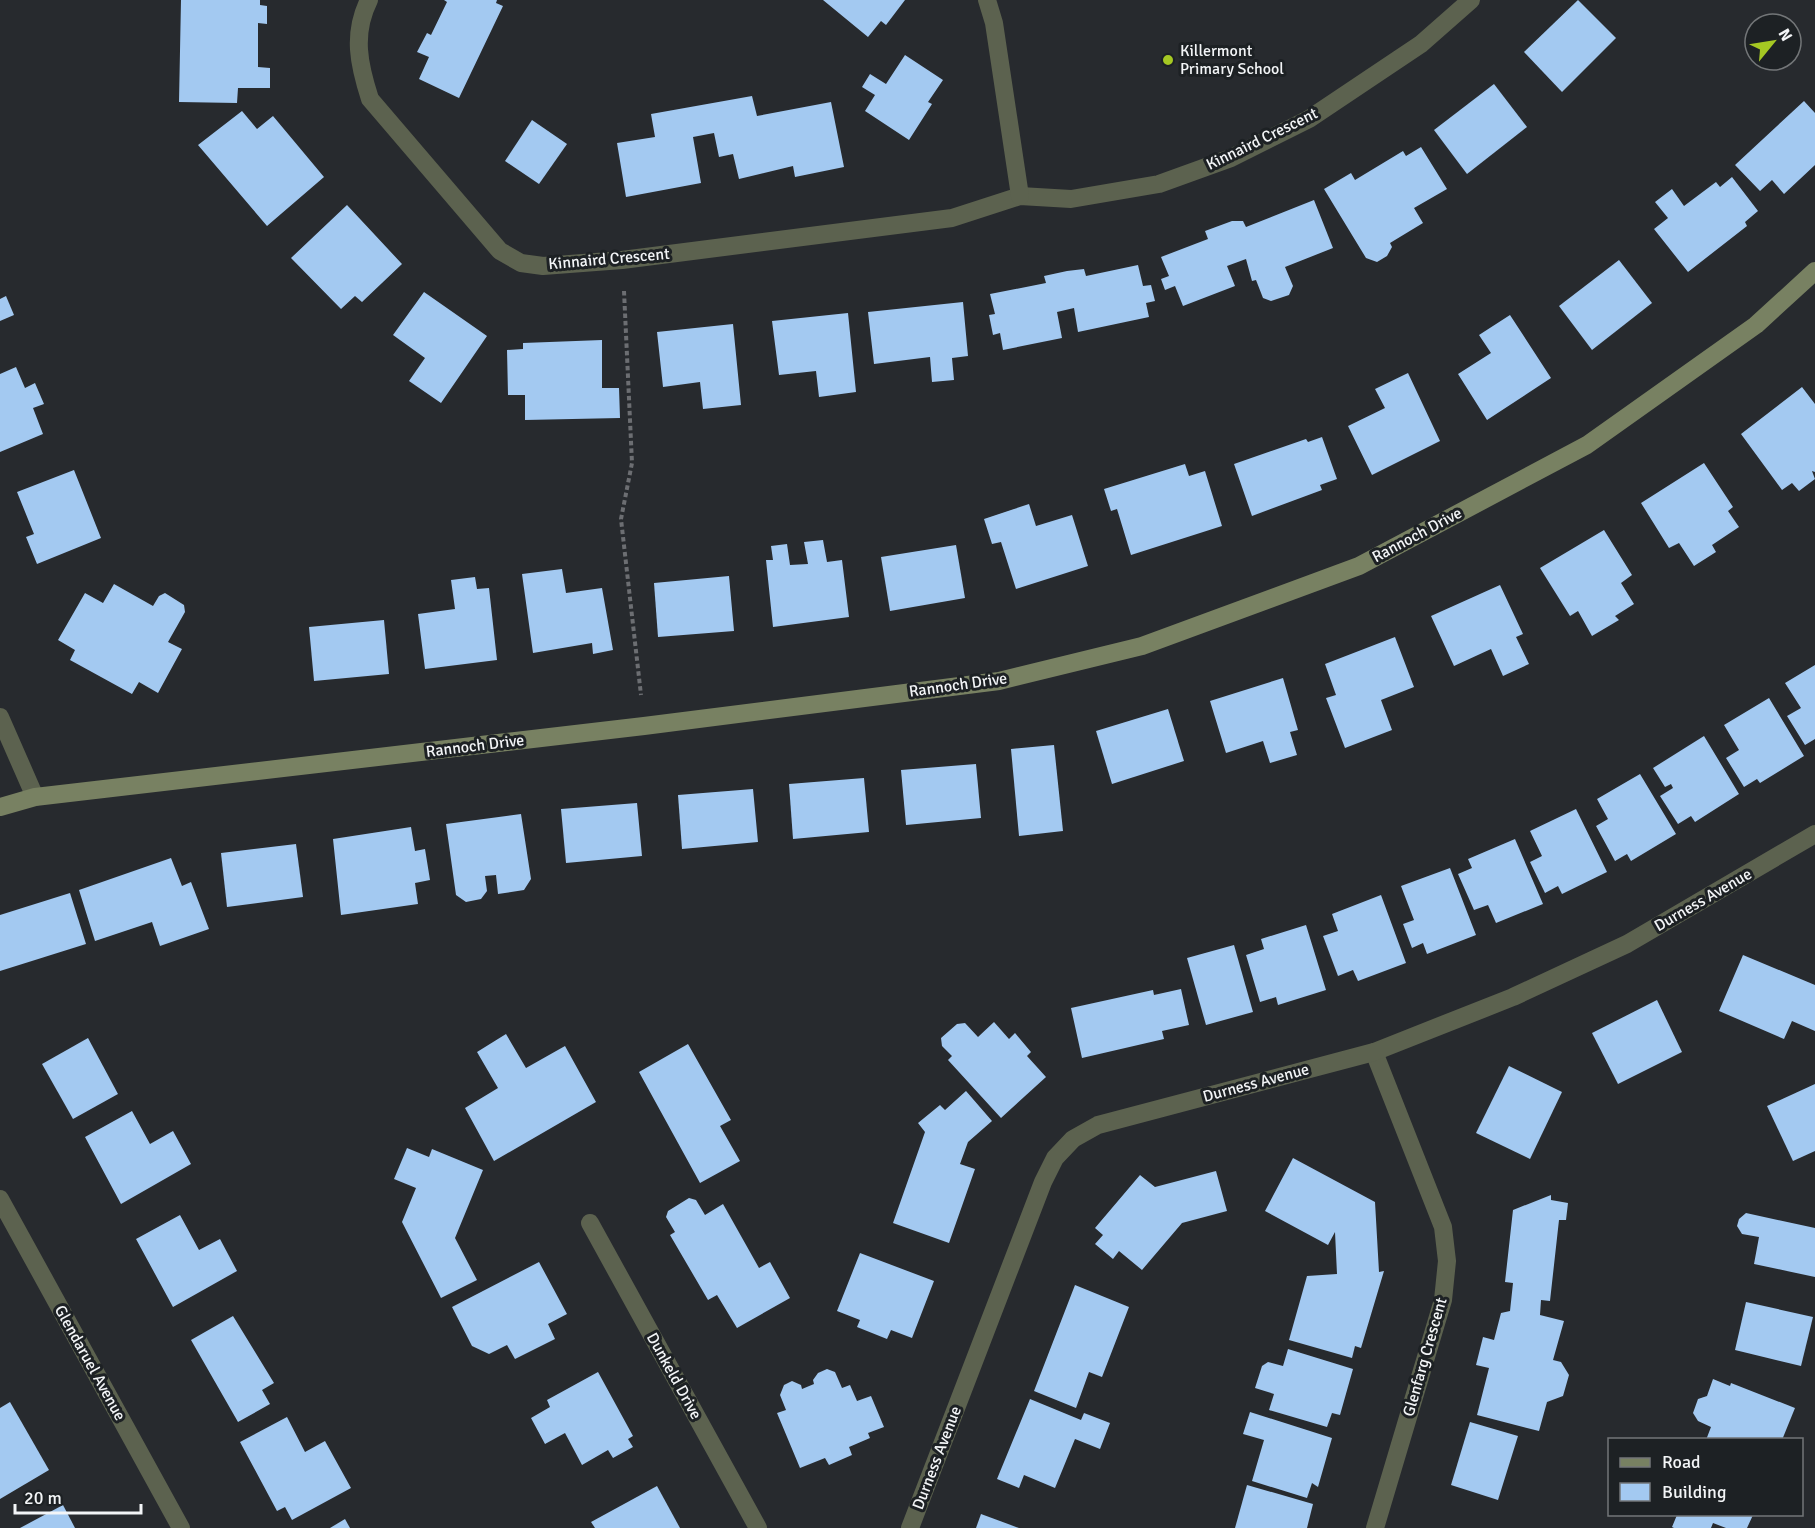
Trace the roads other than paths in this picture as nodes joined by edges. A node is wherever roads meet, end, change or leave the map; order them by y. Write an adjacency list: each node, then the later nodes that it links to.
1 (369, 0): 4 (street, Kinnaird Crescent)
2 (987, 0): 4 (street)
3 (1471, 0): 4 (street, Kinnaird Crescent)
4 (1020, 196)
5 (1815, 271): 7 (street, Rannoch Drive)
6 (0, 717): 7 (street)
7 (35, 797): 8 (street, Rannoch Drive)
8 (0, 807)
9 (1812, 842): 10 (street, Durness Avenue)
10 (1374, 1052): 15 (street, Durness Avenue); 16 (street, Glenfarg Crescent)
11 (0, 1199): 13 (street, Glendaruel Avenue)
12 (590, 1223): 14 (street, Dunkeld Drive)
13 (180, 1528)
14 (758, 1528)
15 (910, 1528)
16 (1375, 1528)

